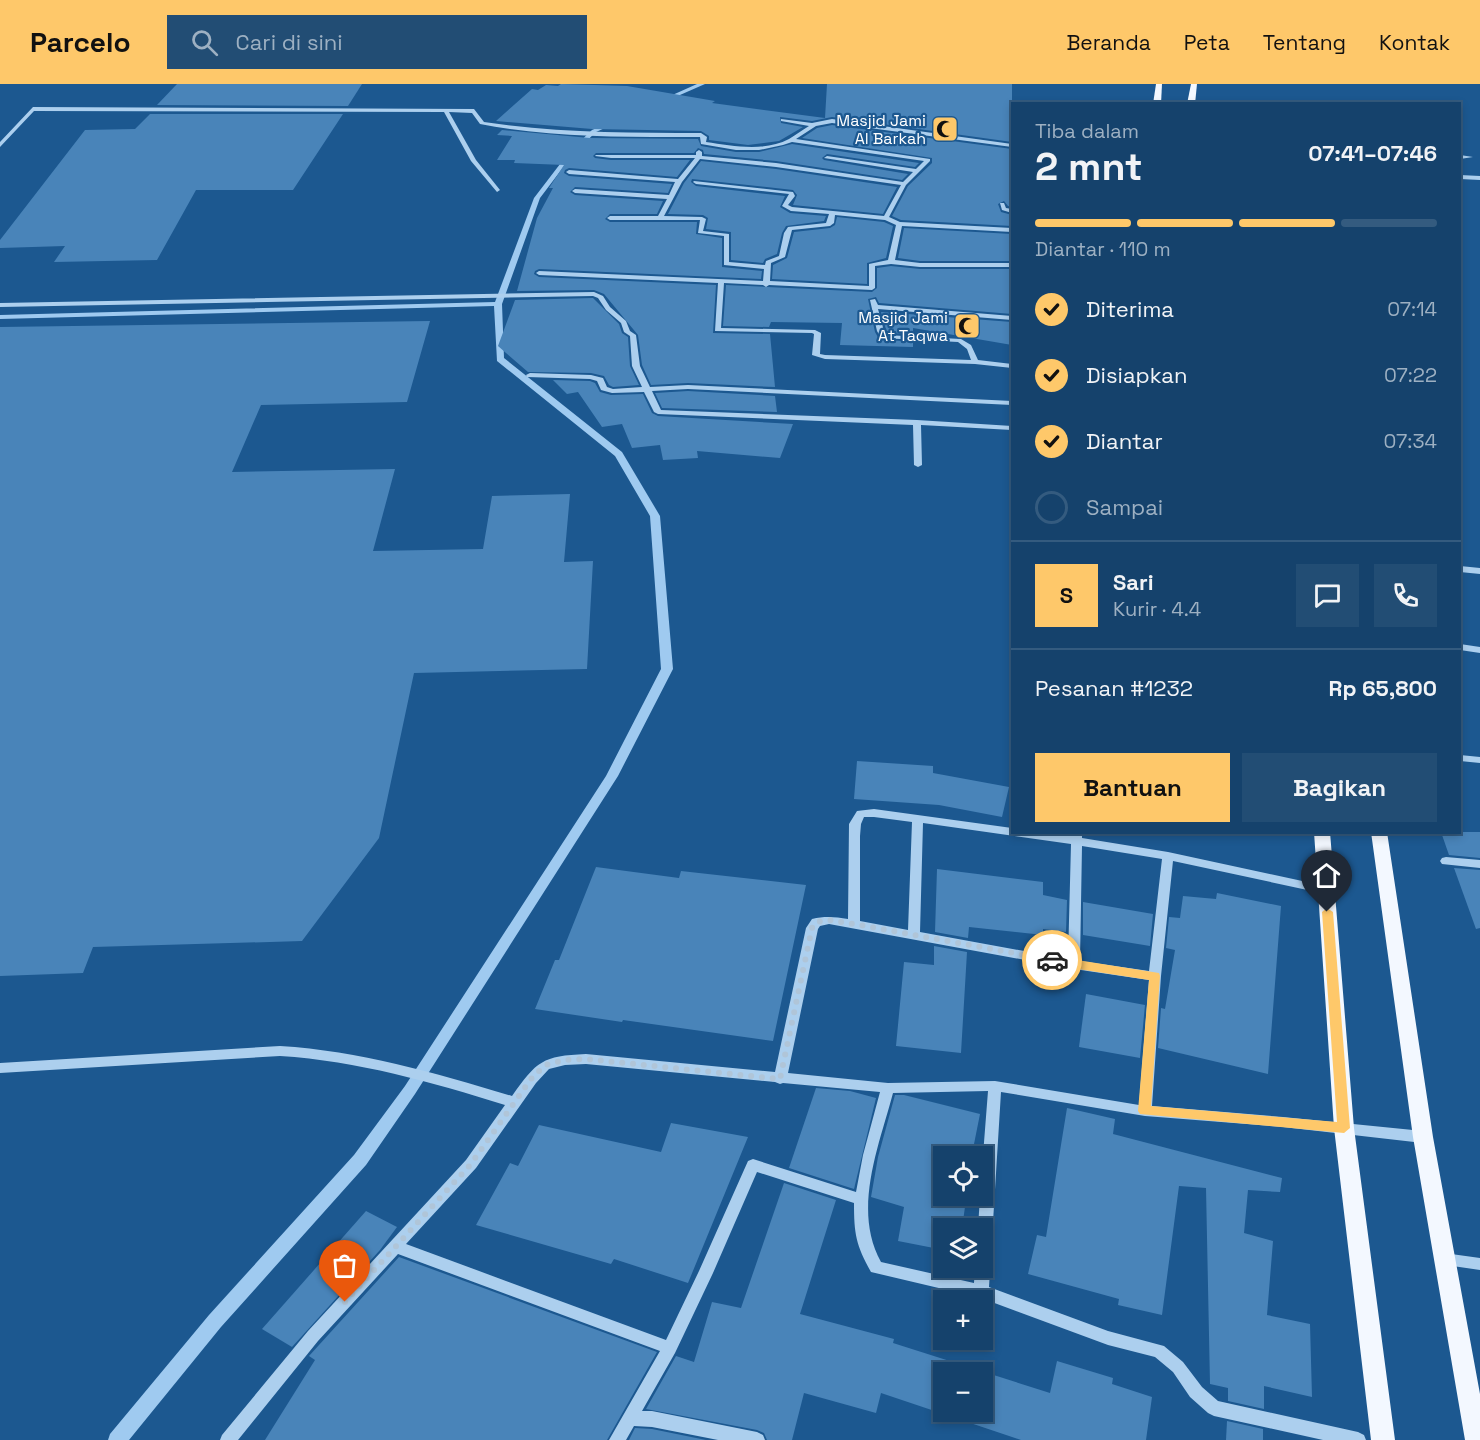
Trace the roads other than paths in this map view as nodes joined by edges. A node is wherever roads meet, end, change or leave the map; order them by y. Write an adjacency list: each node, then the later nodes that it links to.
1 (1159, 84): 3 (main road)
2 (1194, 84): 4 (main road)
3 (1157, 102)
4 (1191, 102)
5 (446, 111): 9 (street); 10 (street); 24 (street)
6 (783, 120): 7 (street)
7 (814, 124): 8 (street); 11 (street)
8 (791, 140): 9 (street); 17 (street)
9 (703, 143): 13 (street)
10 (0, 145)
11 (1011, 145)
12 (598, 156): 13 (street)
13 (699, 157): 21 (street); 23 (street)
14 (1461, 157): 15 (street)
15 (1470, 157)
16 (827, 159): 17 (street)
17 (917, 171): 23 (street)
18 (568, 172): 21 (street)
19 (1461, 177): 20 (street)
20 (1480, 178)
21 (679, 181): 26 (street)
22 (696, 182): 29 (street)
23 (904, 184): 32 (street)
24 (497, 190)
25 (575, 191): 26 (street)
26 (671, 197): 31 (street)
27 (1002, 204): 28 (street)
28 (1011, 211)
29 (832, 212): 32 (street); 37 (street)
30 (610, 218): 31 (street)
31 (660, 218): 37 (street)
32 (886, 218): 33 (street)
33 (899, 224): 34 (street); 35 (street)
34 (1011, 230)
35 (891, 262): 36 (street); 40 (street)
36 (1011, 265)
37 (766, 267): 40 (street)
38 (539, 273): 39 (street)
39 (721, 282): 40 (street); 43 (street)
40 (766, 285)
41 (0, 305): 46 (street)
42 (1011, 318): 43 (street)
43 (975, 362): 44 (street)
44 (1011, 366)
45 (530, 375): 46 (street)
46 (646, 390): 47 (street); 48 (street)
47 (1011, 403)
48 (917, 422): 49 (street); 50 (street)
49 (1011, 428)
50 (918, 465)
51 (1461, 569): 52 (street)
52 (1480, 571)
53 (1461, 648): 54 (street)
54 (1480, 650)
55 (1461, 758): 56 (street)
56 (1480, 760)
57 (918, 820): 58 (street); 67 (street); 68 (street)
58 (1011, 832)
59 (1039, 834): 62 (street)
60 (1322, 834): 66 (main road)
61 (1379, 834): 78 (main road)
62 (1077, 837): 63 (street); 69 (street)
63 (1167, 856): 66 (street); 70 (street)
64 (1446, 861): 65 (street)
65 (1480, 864)
66 (1326, 890): 77 (main road)
67 (854, 924): 68 (street); 72 (street)
68 (914, 935): 69 (street)
69 (1074, 964): 70 (street)
70 (1155, 976): 76 (street)
71 (0, 1068): 75 (street)
72 (780, 1079): 74 (street); 75 (street)
73 (995, 1086): 74 (street); 76 (street); 84 (street)
74 (888, 1088): 79 (street)
75 (514, 1102): 80 (street)
76 (1145, 1111): 77 (street)
77 (1344, 1128): 78 (street); 92 (main road)
78 (1423, 1137): 81 (main road)
79 (860, 1199): 83 (street); 86 (street)
80 (396, 1247): 86 (street); 88 (street)
81 (1444, 1259): 82 (street); 93 (main road)
82 (1480, 1264)
83 (977, 1290)
84 (981, 1290)
85 (993, 1295): 91 (street)
86 (670, 1348): 87 (street)
87 (628, 1418): 89 (street); 90 (street)
88 (228, 1440)
89 (617, 1440)
90 (757, 1440)
91 (1358, 1440)
92 (1383, 1440)
93 (1477, 1440)

